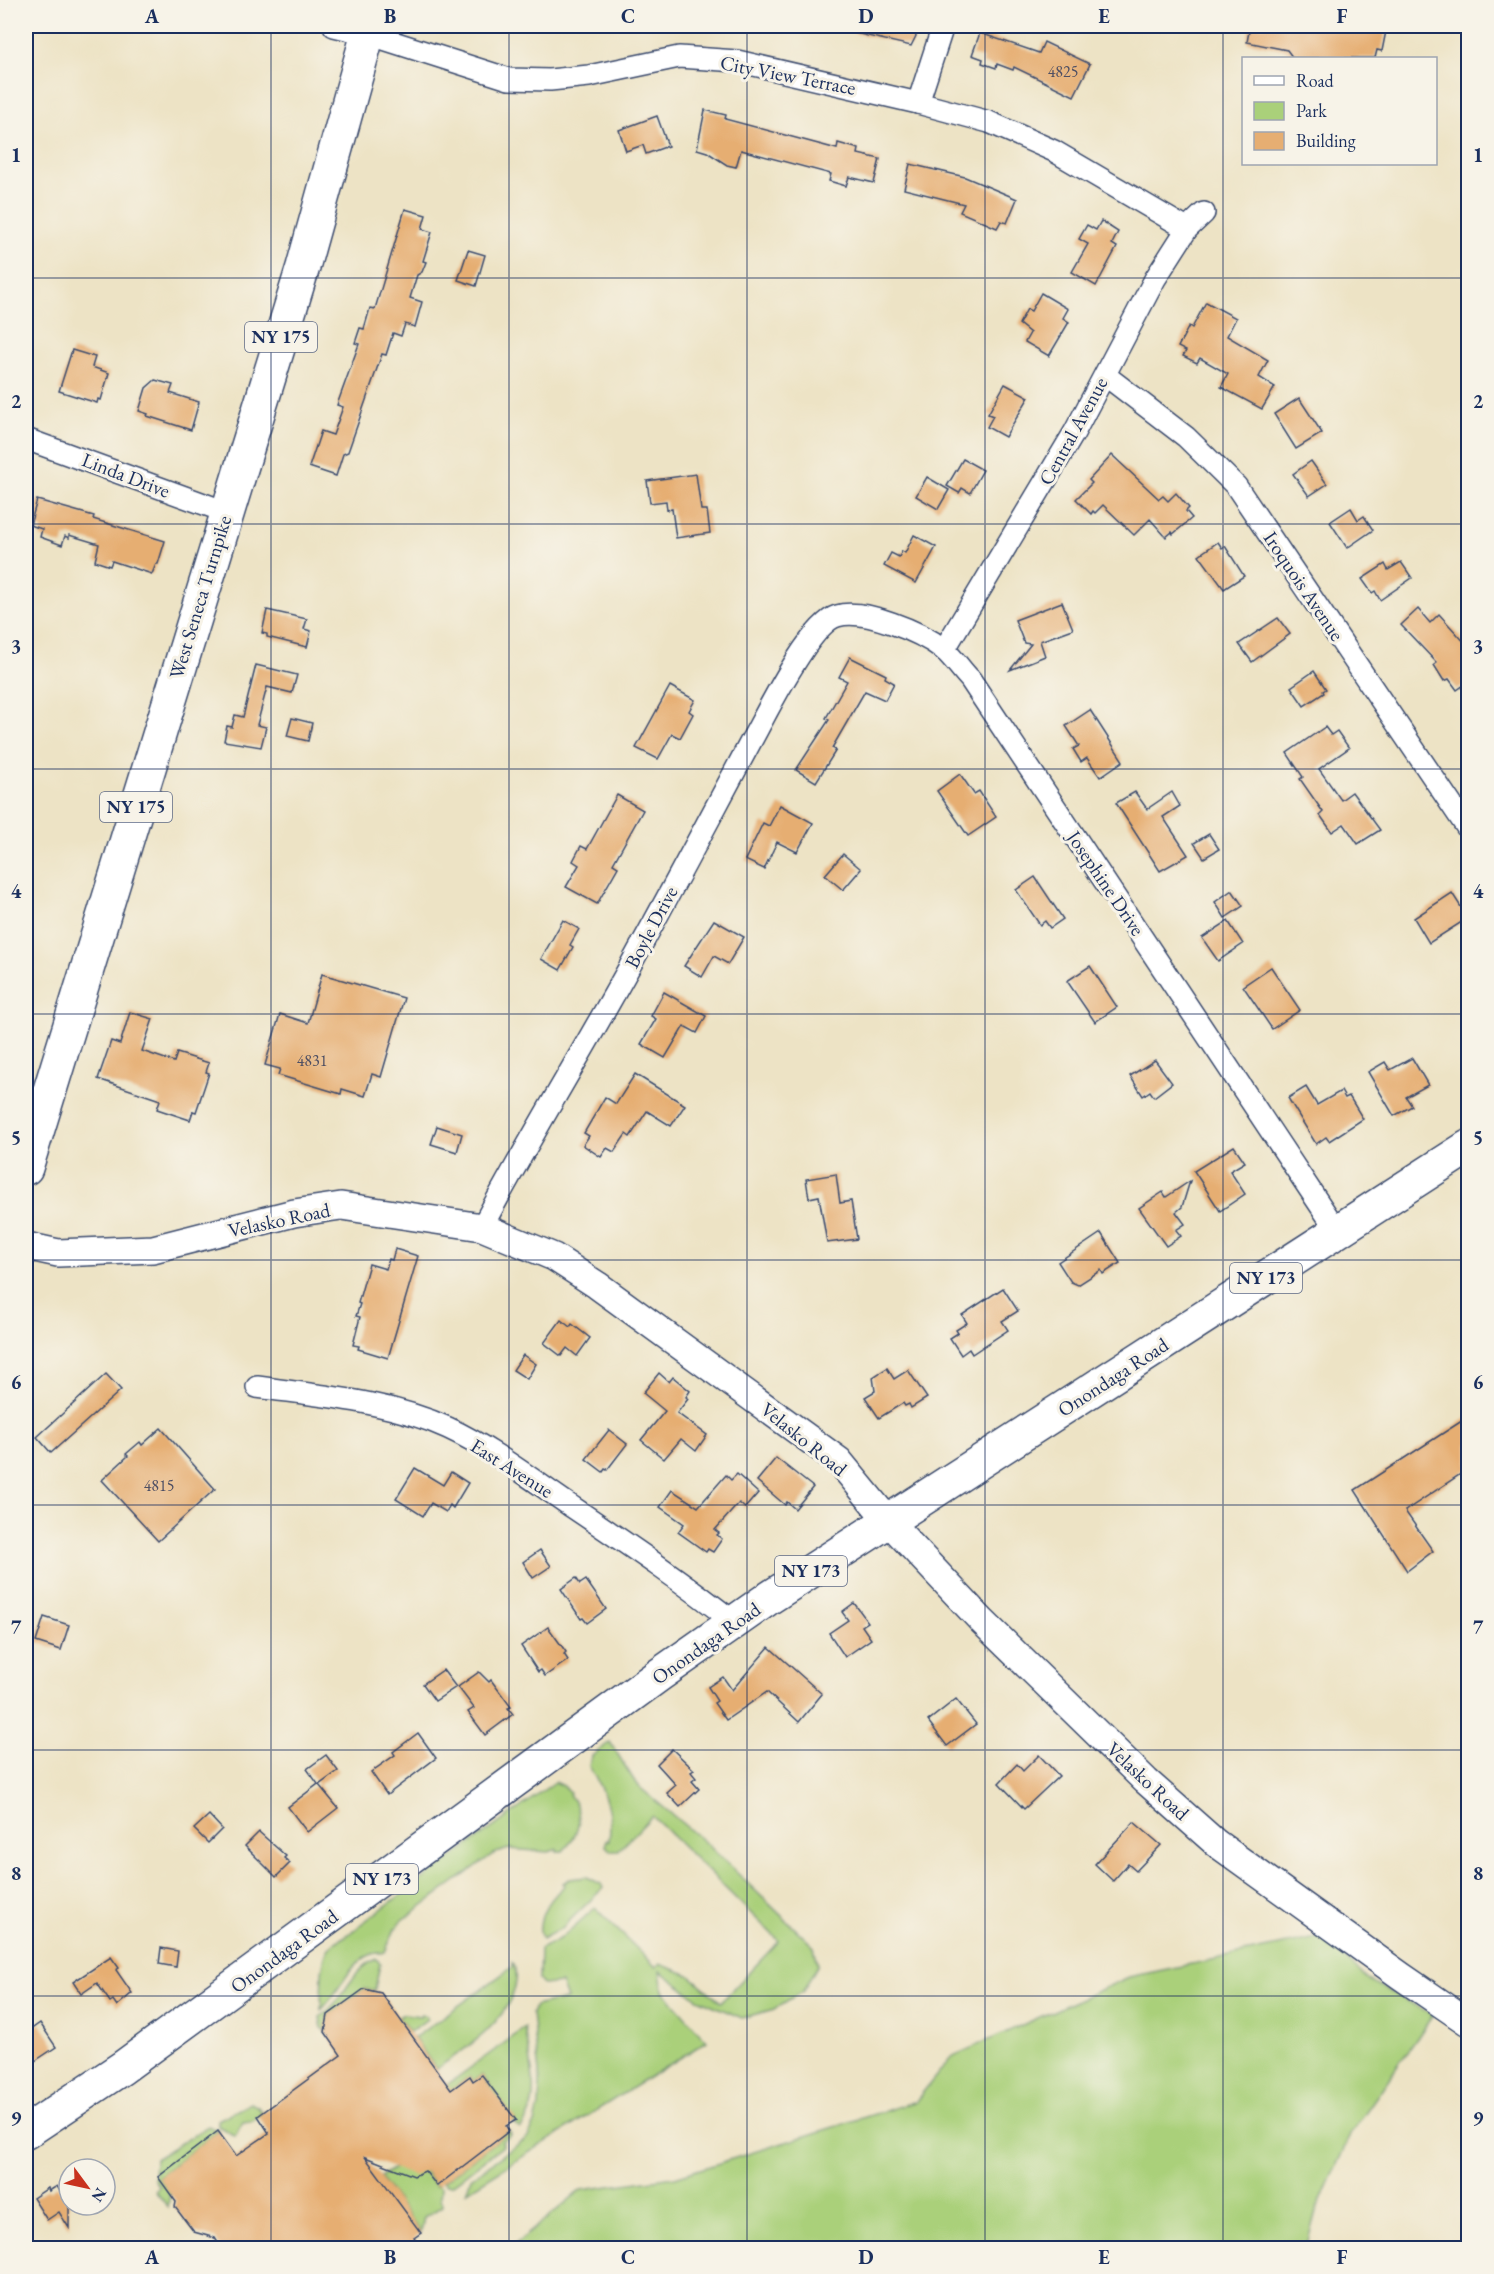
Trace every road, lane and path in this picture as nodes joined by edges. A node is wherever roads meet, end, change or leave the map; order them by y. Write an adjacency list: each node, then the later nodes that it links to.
1 (334, 26): 3 (street, City View Terrace)
2 (943, 26): 4 (street)
3 (369, 30): 4 (street, City View Terrace); 9 (main road, West Seneca Turnpike / NY 175)
4 (918, 103): 6 (street, City View Terrace)
5 (1204, 213): 6 (street, Central Avenue)
6 (1187, 229): 7 (street, Central Avenue)
7 (1105, 375): 11 (street, Central Avenue); 12 (street, Iroquois Avenue)
8 (26, 439): 9 (street, Linda Drive)
9 (226, 512): 14 (main road, West Seneca Turnpike / NY 175)
10 (820, 627): 11 (street, Josephine Drive); 15 (street, Boyle Drive)
11 (944, 650): 16 (street, Josephine Drive)
12 (1468, 829)
13 (1468, 1147): 16 (main road, Onondaga Road / NY 173)
14 (26, 1168)
15 (482, 1227): 17 (street, Velasko Road); 19 (street, Velasko Road)
16 (1338, 1232): 19 (main road, Onondaga Road / NY 173)
17 (26, 1246)
18 (257, 1387): 20 (street, East Avenue)
19 (890, 1522): 20 (main road, Onondaga Road / NY 173); 21 (street, Velasko Road)
20 (735, 1623): 22 (main road, Onondaga Road / NY 173)
21 (1468, 2022)
22 (26, 2132)

